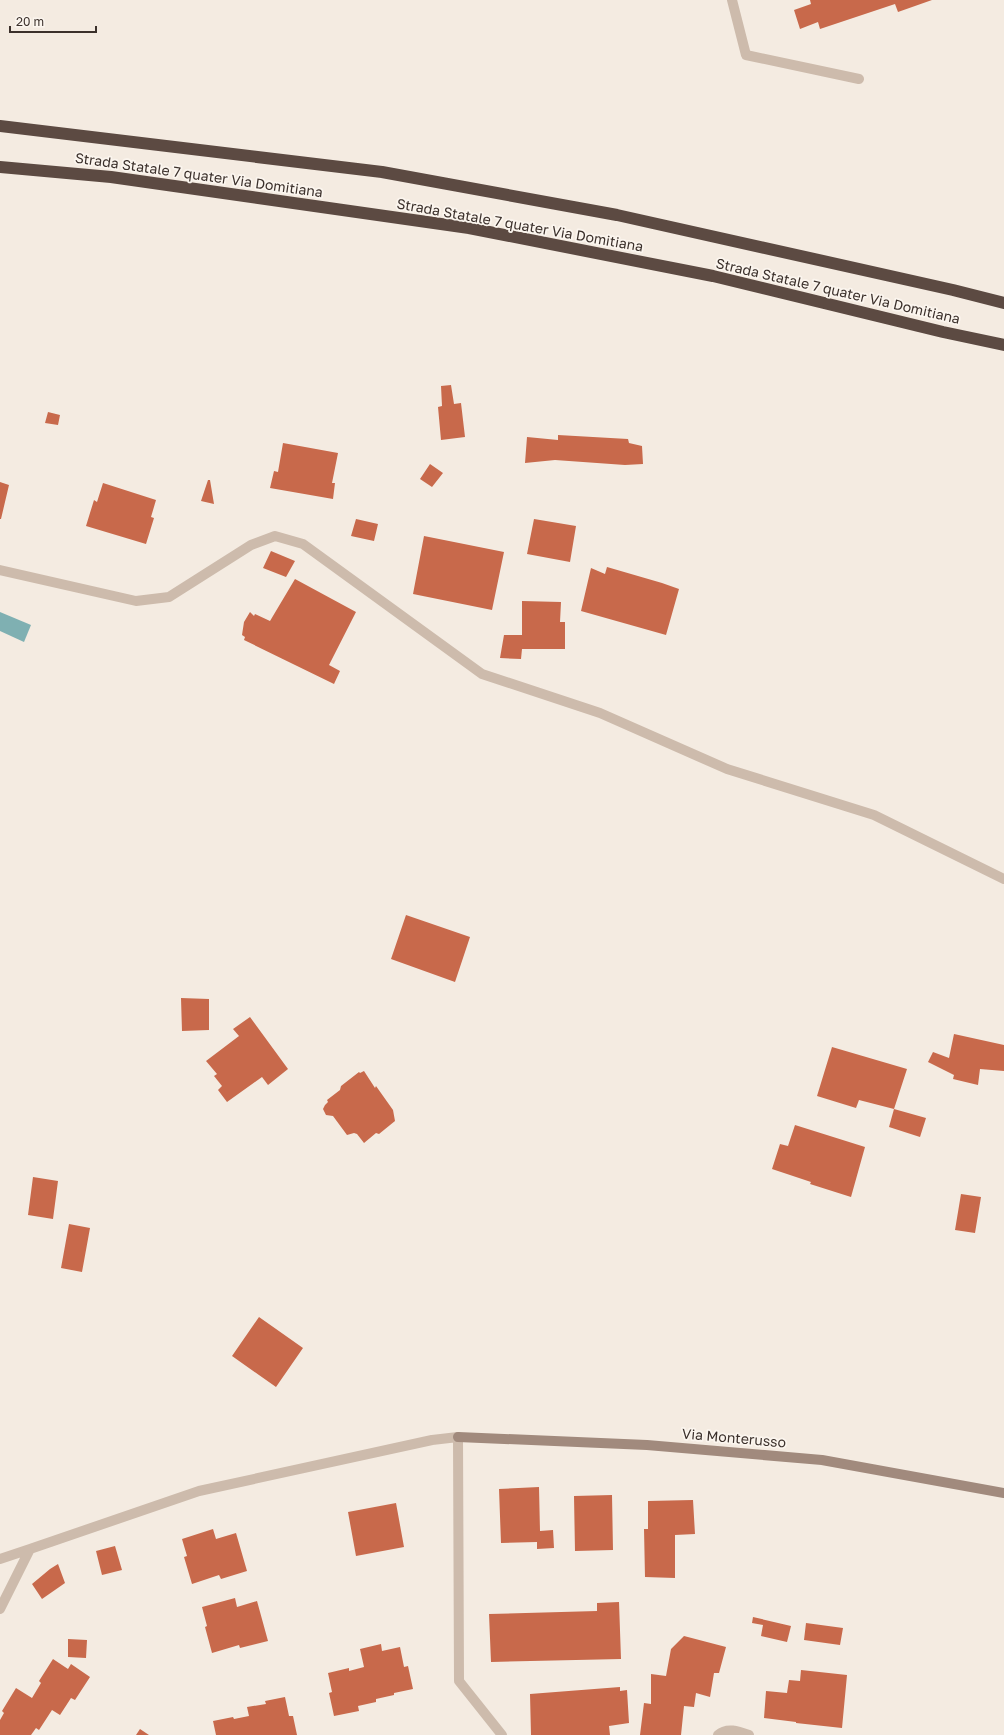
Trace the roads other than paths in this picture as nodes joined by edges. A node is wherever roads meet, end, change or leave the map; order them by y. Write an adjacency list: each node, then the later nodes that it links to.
1 (732, 0): 2 (street)
2 (859, 79)
3 (0, 126): 5 (highway, Strada Statale 7 quater Via Domitiana)
4 (0, 167): 6 (highway, Strada Statale 7 quater Via Domitiana)
5 (1004, 303)
6 (1004, 345)
7 (0, 570): 8 (street)
8 (1004, 879)
9 (458, 1437): 10 (street, Via Monterusso); 11 (street); 14 (street)
10 (1004, 1493)
11 (30, 1549): 12 (street); 13 (street)
12 (0, 1559)
13 (0, 1608)
14 (502, 1735)
15 (718, 1735): 16 (street)
16 (748, 1735)

